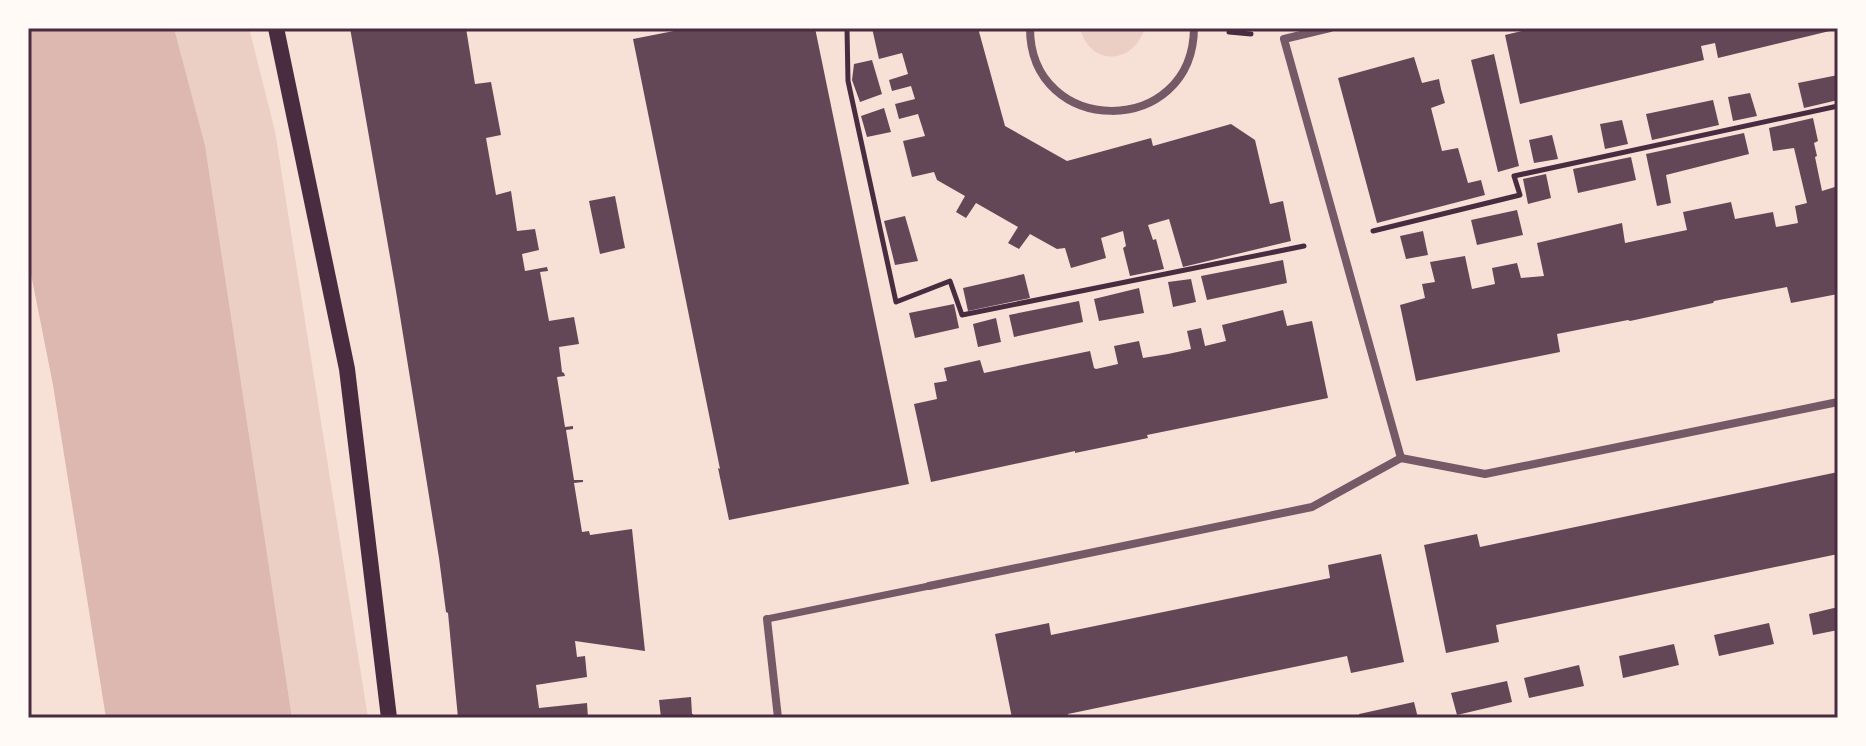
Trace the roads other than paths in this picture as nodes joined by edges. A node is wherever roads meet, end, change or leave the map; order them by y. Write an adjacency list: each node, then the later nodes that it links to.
1 (276, 28): 9 (main road)
2 (1030, 28): 4 (street)
3 (1330, 28): 6 (street)
4 (1194, 30)
5 (1838, 402): 6 (street)
6 (1401, 458): 7 (street)
7 (929, 586): 8 (street)
8 (767, 619): 10 (street)
9 (389, 718)
10 (778, 718)

